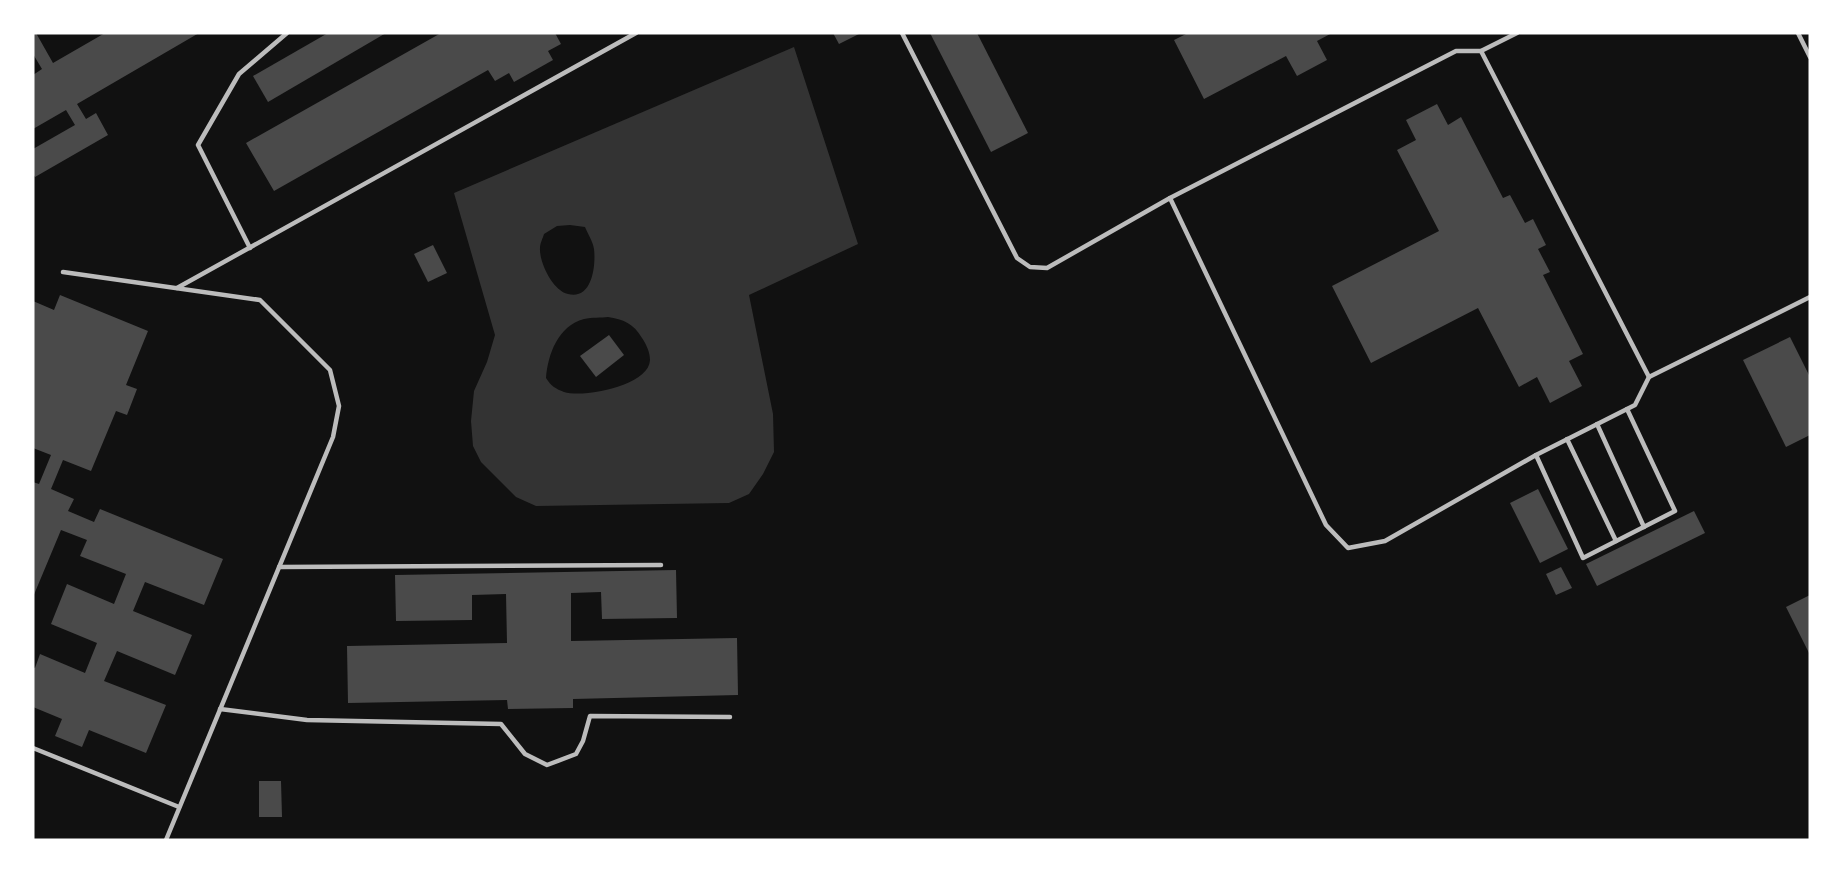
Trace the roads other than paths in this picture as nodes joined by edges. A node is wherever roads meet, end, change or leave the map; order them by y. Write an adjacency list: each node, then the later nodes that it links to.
1 (287, 33): 9 (lane)
2 (636, 33): 9 (lane)
3 (902, 33): 8 (lane)
4 (1517, 33): 6 (lane)
5 (1798, 33): 7 (lane)
6 (1481, 51): 8 (lane); 13 (lane)
7 (1810, 57)
8 (1170, 198): 17 (lane)
9 (250, 248): 11 (lane)
10 (63, 272): 11 (lane)
11 (177, 288): 21 (lane)
12 (1810, 297): 13 (lane)
13 (1649, 377): 14 (lane)
14 (1627, 409): 15 (lane); 18 (lane)
15 (1598, 424): 16 (lane); 18 (lane)
16 (1567, 439): 17 (lane); 19 (lane)
17 (1536, 455): 19 (lane)
18 (1644, 527): 19 (lane)
19 (1616, 541)
20 (661, 565): 21 (lane)
21 (279, 567): 22 (lane)
22 (220, 709): 23 (lane); 25 (lane)
23 (730, 717)
24 (33, 748): 25 (lane)
25 (180, 807): 26 (lane)
26 (166, 840)

